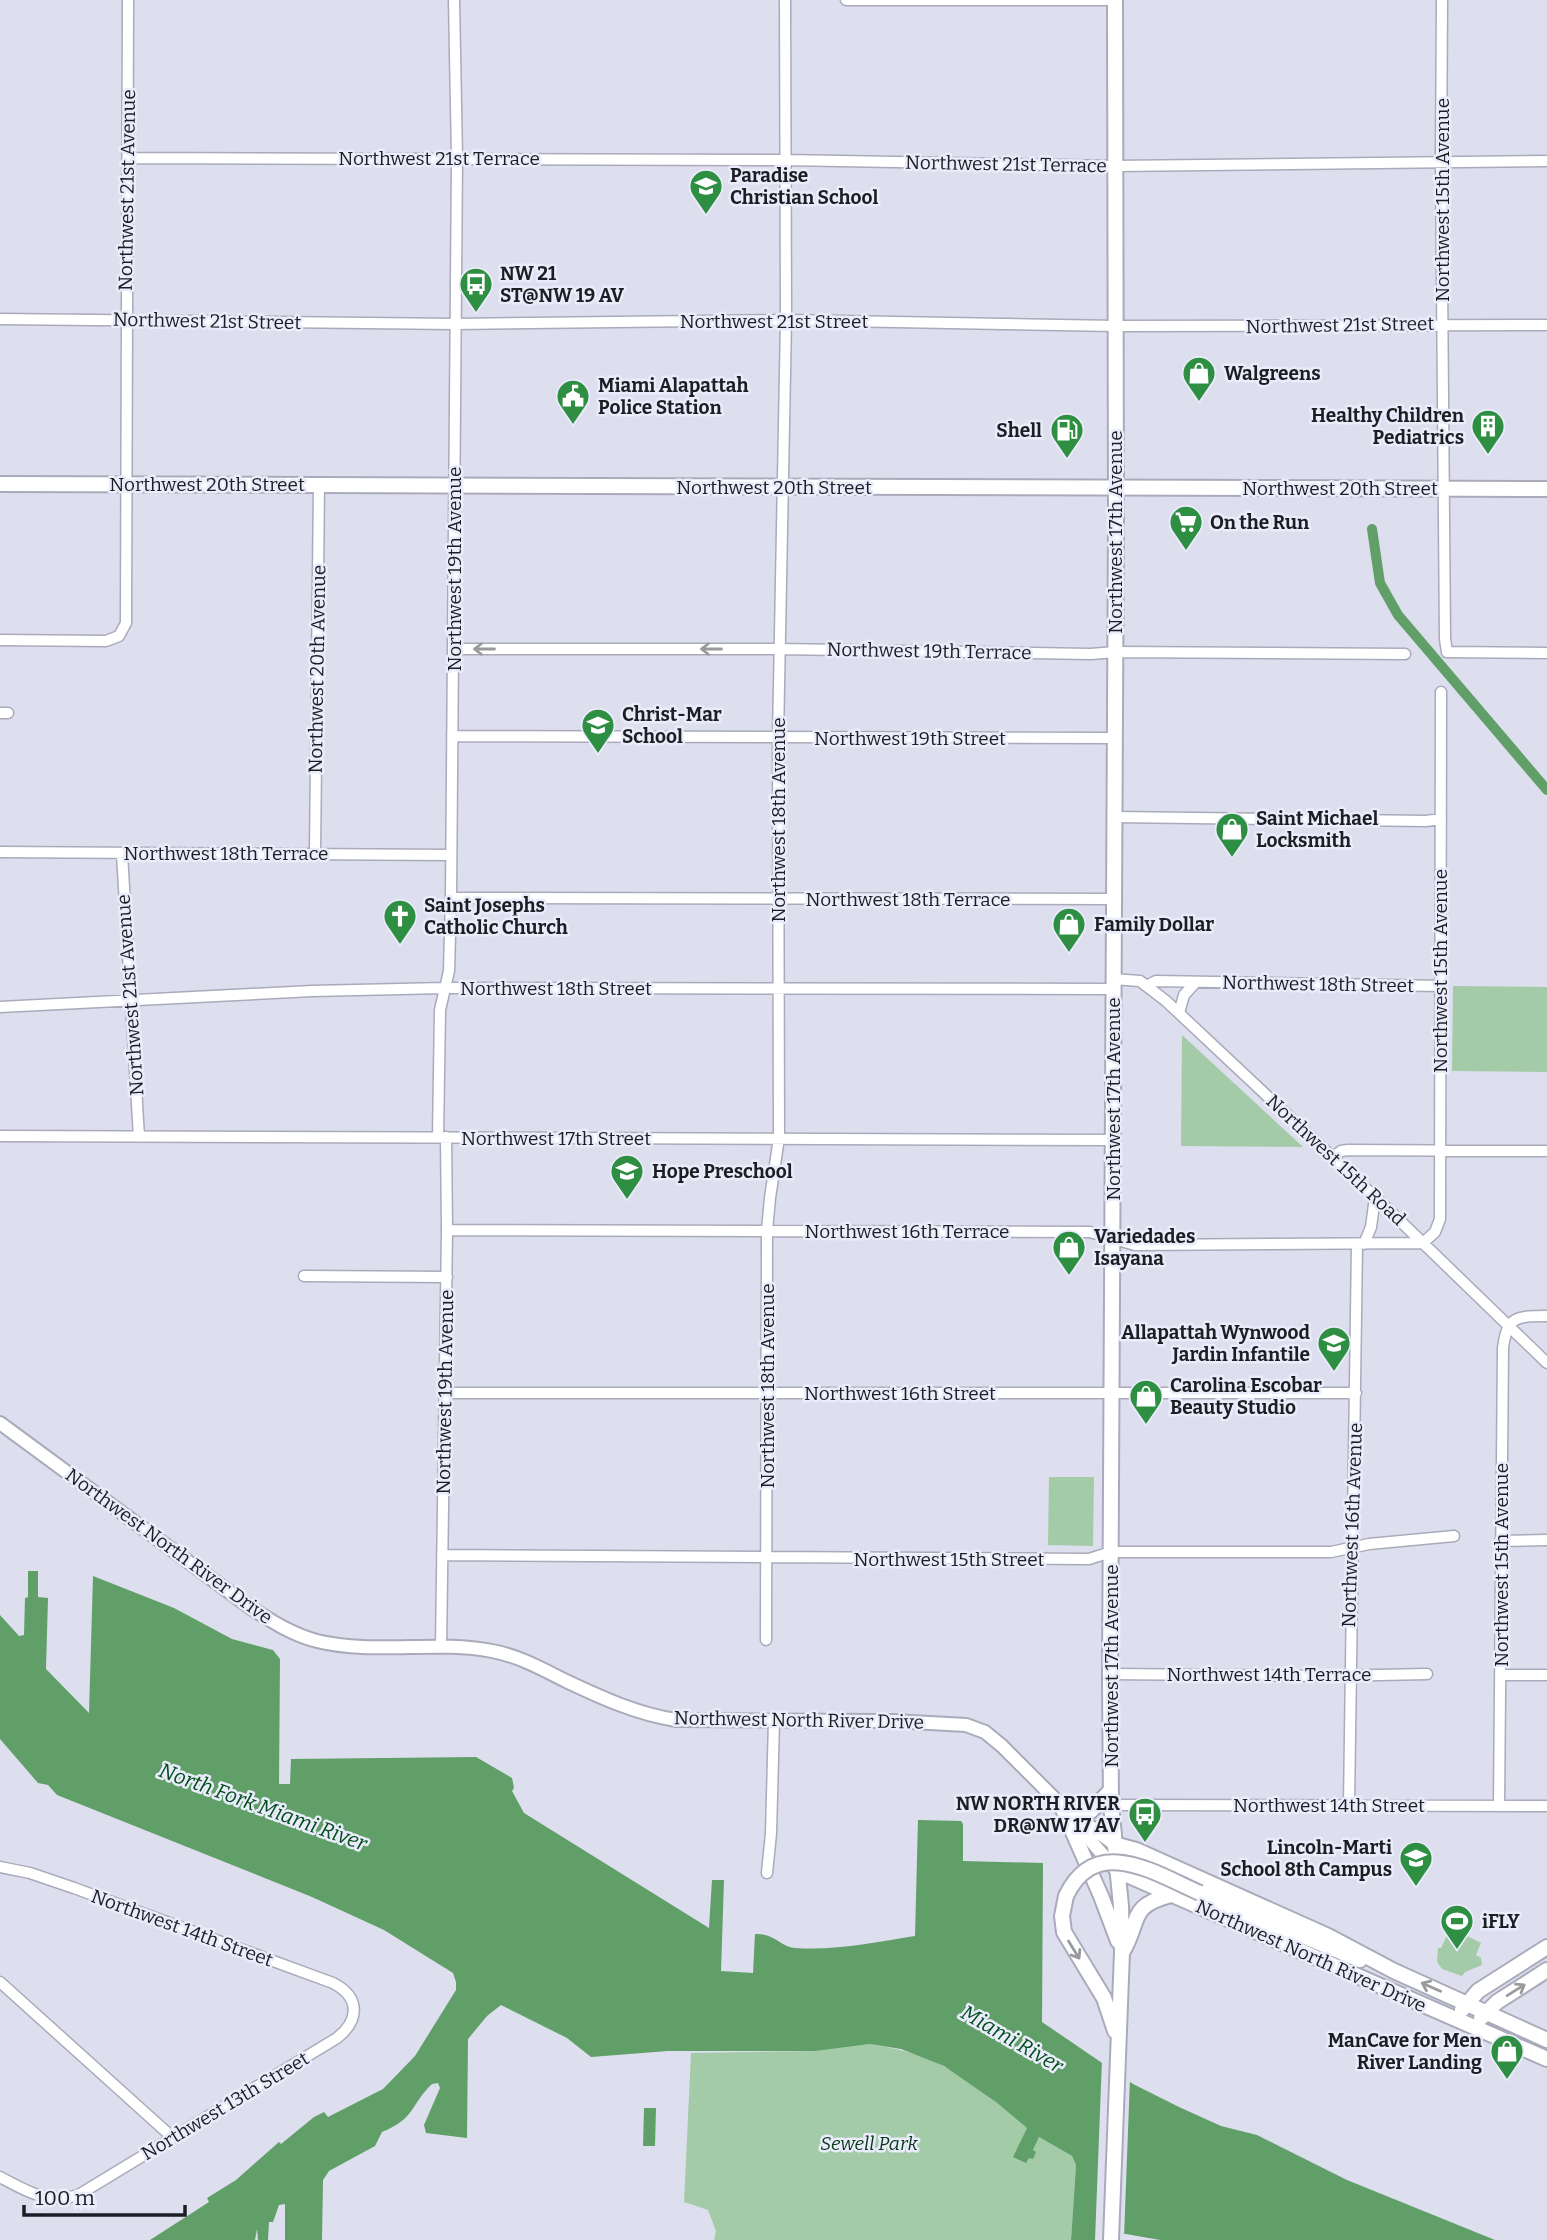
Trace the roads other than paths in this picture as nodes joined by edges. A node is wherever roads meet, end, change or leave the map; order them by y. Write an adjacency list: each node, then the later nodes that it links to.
1 (128, 0): 8 (street, Northwest 21st Avenue)
2 (454, 0): 9 (street, Northwest 19th Avenue)
3 (785, 0): 10 (street, Northwest 18th Avenue)
4 (846, 0): 5 (street)
5 (1107, 0)
6 (1115, 0): 13 (main road, Northwest 17th Avenue)
7 (1442, 0): 11 (street, Northwest 15th Avenue)
8 (128, 158): 9 (street, Northwest 21st Terrace); 15 (street, Northwest 21st Avenue)
9 (457, 158): 10 (street, Northwest 21st Terrace); 17 (street, Northwest 19th Avenue)
10 (785, 160): 13 (street, Northwest 21st Terrace); 16 (street, Northwest 18th Avenue)
11 (1441, 161): 12 (street, Northwest 21st Terrace); 13 (street, Northwest 21st Terrace); 18 (street, Northwest 15th Avenue)
12 (1547, 161)
13 (1115, 166): 20 (main road, Northwest 17th Avenue)
14 (0, 319): 15 (street, Northwest 21st Street)
15 (125, 320): 17 (street, Northwest 21st Street); 22 (street, Northwest 21st Avenue)
16 (786, 320): 17 (street, Northwest 21st Street); 20 (street, Northwest 21st Street); 25 (street, Northwest 18th Avenue)
17 (456, 324): 24 (street, Northwest 19th Avenue)
18 (1443, 324): 19 (street, Northwest 21st Street); 20 (street, Northwest 21st Street); 27 (street, Northwest 15th Avenue)
19 (1547, 325)
20 (1115, 326): 26 (main road, Northwest 17th Avenue)
21 (0, 484): 22 (main road, Northwest 20th Street)
22 (127, 484): 23 (main road, Northwest 20th Street); 29 (street, Northwest 21st Avenue)
23 (319, 485): 24 (main road, Northwest 20th Street); 43 (street, Northwest 20th Avenue)
24 (454, 486): 25 (main road, Northwest 20th Street); 30 (street, Northwest 19th Avenue)
25 (783, 487): 26 (main road, Northwest 20th Street); 31 (street, Northwest 18th Avenue)
26 (1116, 488): 27 (main road, Northwest 20th Street); 32 (main road, Northwest 17th Avenue)
27 (1442, 489): 28 (main road, Northwest 20th Street); 34 (street, Northwest 15th Avenue)
28 (1547, 489)
29 (0, 640)
30 (454, 649): 31 (street, Northwest 19th Terrace, one-way to 30); 36 (street, Northwest 19th Avenue)
31 (779, 649): 32 (street, Northwest 19th Terrace); 37 (street, Northwest 18th Avenue)
32 (1115, 652): 33 (street, Northwest 19th Terrace); 38 (main road, Northwest 17th Avenue)
33 (1405, 653)
34 (1547, 653)
35 (1441, 692): 40 (street, Northwest 15th Avenue)
36 (452, 736): 37 (street, Northwest 19th Street); 44 (street, Northwest 19th Avenue)
37 (778, 738): 38 (street, Northwest 19th Street); 47 (street, Northwest 18th Avenue)
38 (1115, 738): 39 (main road, Northwest 17th Avenue)
39 (1114, 817): 40 (street); 46 (main road, Northwest 17th Avenue)
40 (1441, 819): 51 (street, Northwest 15th Avenue)
41 (0, 852): 42 (street, Northwest 18th Terrace)
42 (121, 853): 43 (street, Northwest 18th Terrace); 54 (street, Northwest 21st Avenue)
43 (315, 853): 44 (street, Northwest 18th Terrace)
44 (451, 855): 45 (street, Northwest 19th Avenue)
45 (451, 898): 47 (street, Northwest 18th Terrace); 52 (street, Northwest 19th Avenue)
46 (1114, 899): 47 (street, Northwest 18th Terrace); 49 (main road, Northwest 17th Avenue)
47 (778, 900): 53 (street, Northwest 18th Avenue)
48 (1195, 983): 50 (street, Northwest 18th Street); 51 (street, Northwest 18th Street); 56 (street, Northwest 18th Street)
49 (1113, 984): 50 (street); 53 (street, Northwest 18th Street); 61 (main road, Northwest 17th Avenue)
50 (1147, 985): 56 (street, Northwest 15th Road)
51 (1440, 986): 62 (street, Northwest 15th Avenue)
52 (444, 988): 53 (street, Northwest 18th Street); 54 (street, Northwest 18th Street); 59 (street, Northwest 19th Avenue)
53 (779, 988): 60 (street, Northwest 18th Avenue)
54 (131, 1001): 55 (street, Northwest 18th Street); 58 (street, Northwest 21st Avenue)
55 (0, 1007)
56 (1179, 1013): 64 (street, Northwest 15th Road)
57 (0, 1136): 58 (street, Northwest 17th Street)
58 (139, 1137): 59 (street, Northwest 17th Street)
59 (442, 1137): 60 (street, Northwest 17th Street); 66 (street, Northwest 19th Avenue)
60 (779, 1138): 61 (street, Northwest 17th Street); 67 (street, Northwest 18th Avenue)
61 (1113, 1140): 68 (main road, Northwest 17th Avenue)
62 (1440, 1151): 63 (street); 64 (street); 69 (street, Northwest 15th Avenue)
63 (1547, 1152)
64 (1333, 1157): 65 (street, Northwest 15th Road)
65 (1375, 1197): 69 (street, Northwest 15th Road); 70 (street)
66 (447, 1230): 67 (street, Northwest 16th Terrace); 72 (street, Northwest 19th Avenue)
67 (767, 1230): 68 (street, Northwest 16th Terrace); 77 (street, Northwest 18th Avenue)
68 (1113, 1238): 70 (street, Northwest 16th Terrace); 78 (main road, Northwest 17th Avenue)
69 (1423, 1242): 70 (street, Northwest 16th Terrace); 74 (street, Northwest 15th Road)
70 (1360, 1244): 79 (street, Northwest 16th Avenue)
71 (304, 1276): 72 (street)
72 (447, 1276): 76 (street, Northwest 19th Avenue)
73 (1547, 1317): 74 (street)
74 (1508, 1325): 75 (street, Northwest 15th Road); 83 (street, Northwest 15th Avenue)
75 (1547, 1363)
76 (445, 1393): 77 (street, Northwest 16th Street); 86 (street, Northwest 19th Avenue)
77 (767, 1393): 78 (street, Northwest 16th Street); 87 (street, Northwest 18th Avenue)
78 (1111, 1393): 79 (street, Northwest 16th Street); 85 (main road, Northwest 17th Avenue)
79 (1356, 1393): 84 (street, Northwest 16th Avenue)
80 (0, 1423): 89 (street, Northwest North River Drive)
81 (1454, 1536): 84 (street, Northwest 15th Street)
82 (1547, 1540): 83 (street)
83 (1500, 1541): 93 (street, Northwest 15th Avenue)
84 (1351, 1548): 85 (street, Northwest 15th Street); 92 (street, Northwest 16th Avenue)
85 (1111, 1552): 87 (street, Northwest 15th Street); 90 (main road, Northwest 17th Avenue)
86 (442, 1555): 87 (street, Northwest 15th Street); 89 (street, Northwest 19th Avenue)
87 (767, 1559): 88 (street, Northwest 18th Avenue)
88 (766, 1640)
89 (442, 1646): 95 (street, Northwest North River Drive)
90 (1110, 1674): 92 (street, Northwest 14th Terrace); 96 (main road, Northwest 17th Avenue)
91 (1427, 1674): 92 (street, Northwest 14th Terrace)
92 (1348, 1675): 97 (street, Northwest 16th Avenue)
93 (1500, 1675): 94 (street); 98 (street, Northwest 15th Avenue)
94 (1547, 1675)
95 (774, 1721): 100 (street, Northwest North River Drive); 104 (street)
96 (1111, 1797): 97 (street, Northwest 14th Street); 100 (main road); 101 (main road, Northwest 17th Avenue)
97 (1349, 1806): 98 (street, Northwest 14th Street)
98 (1499, 1806): 99 (street, Northwest 14th Street)
99 (1547, 1806)
100 (1066, 1809): 101 (street, Northwest North River Drive); 103 (street, Northwest North River Drive); 107 (main road)
101 (1114, 1844): 103 (main road, Northwest 17th Avenue); 109 (main road, Northwest North River Drive)
102 (0, 1867): 112 (street, Northwest 14th Street)
103 (1118, 1871): 105 (main road, Northwest North River Drive); 107 (main road, Northwest 17th Avenue)
104 (767, 1873)
105 (1171, 1895): 107 (main road); 114 (main road, Northwest North River Drive)
106 (1547, 1947): 111 (main road)
107 (1122, 1952): 117 (main road, Northwest 17th Avenue)
108 (1547, 1970): 113 (main road, one-way to 108)
109 (1394, 1971): 111 (main road, Northwest North River Drive, one-way to 109); 117 (main road, one-way to 117, bridge)
110 (0, 1982): 119 (street)
111 (1467, 2003): 113 (main road, Northwest North River Drive); 114 (main road)
112 (353, 2005): 119 (street, Northwest 13th Street)
113 (1487, 2013): 115 (main road); 116 (main road, Northwest North River Drive)
114 (1455, 2019): 115 (main road, Northwest North River Drive)
115 (1473, 2027): 118 (main road, Northwest North River Drive)
116 (1547, 2040)
117 (1117, 2046): 121 (main road, Northwest 17th Avenue)
118 (1547, 2059)
119 (172, 2137): 120 (street, Northwest 13th Street)
120 (0, 2177)
121 (1111, 2239)

